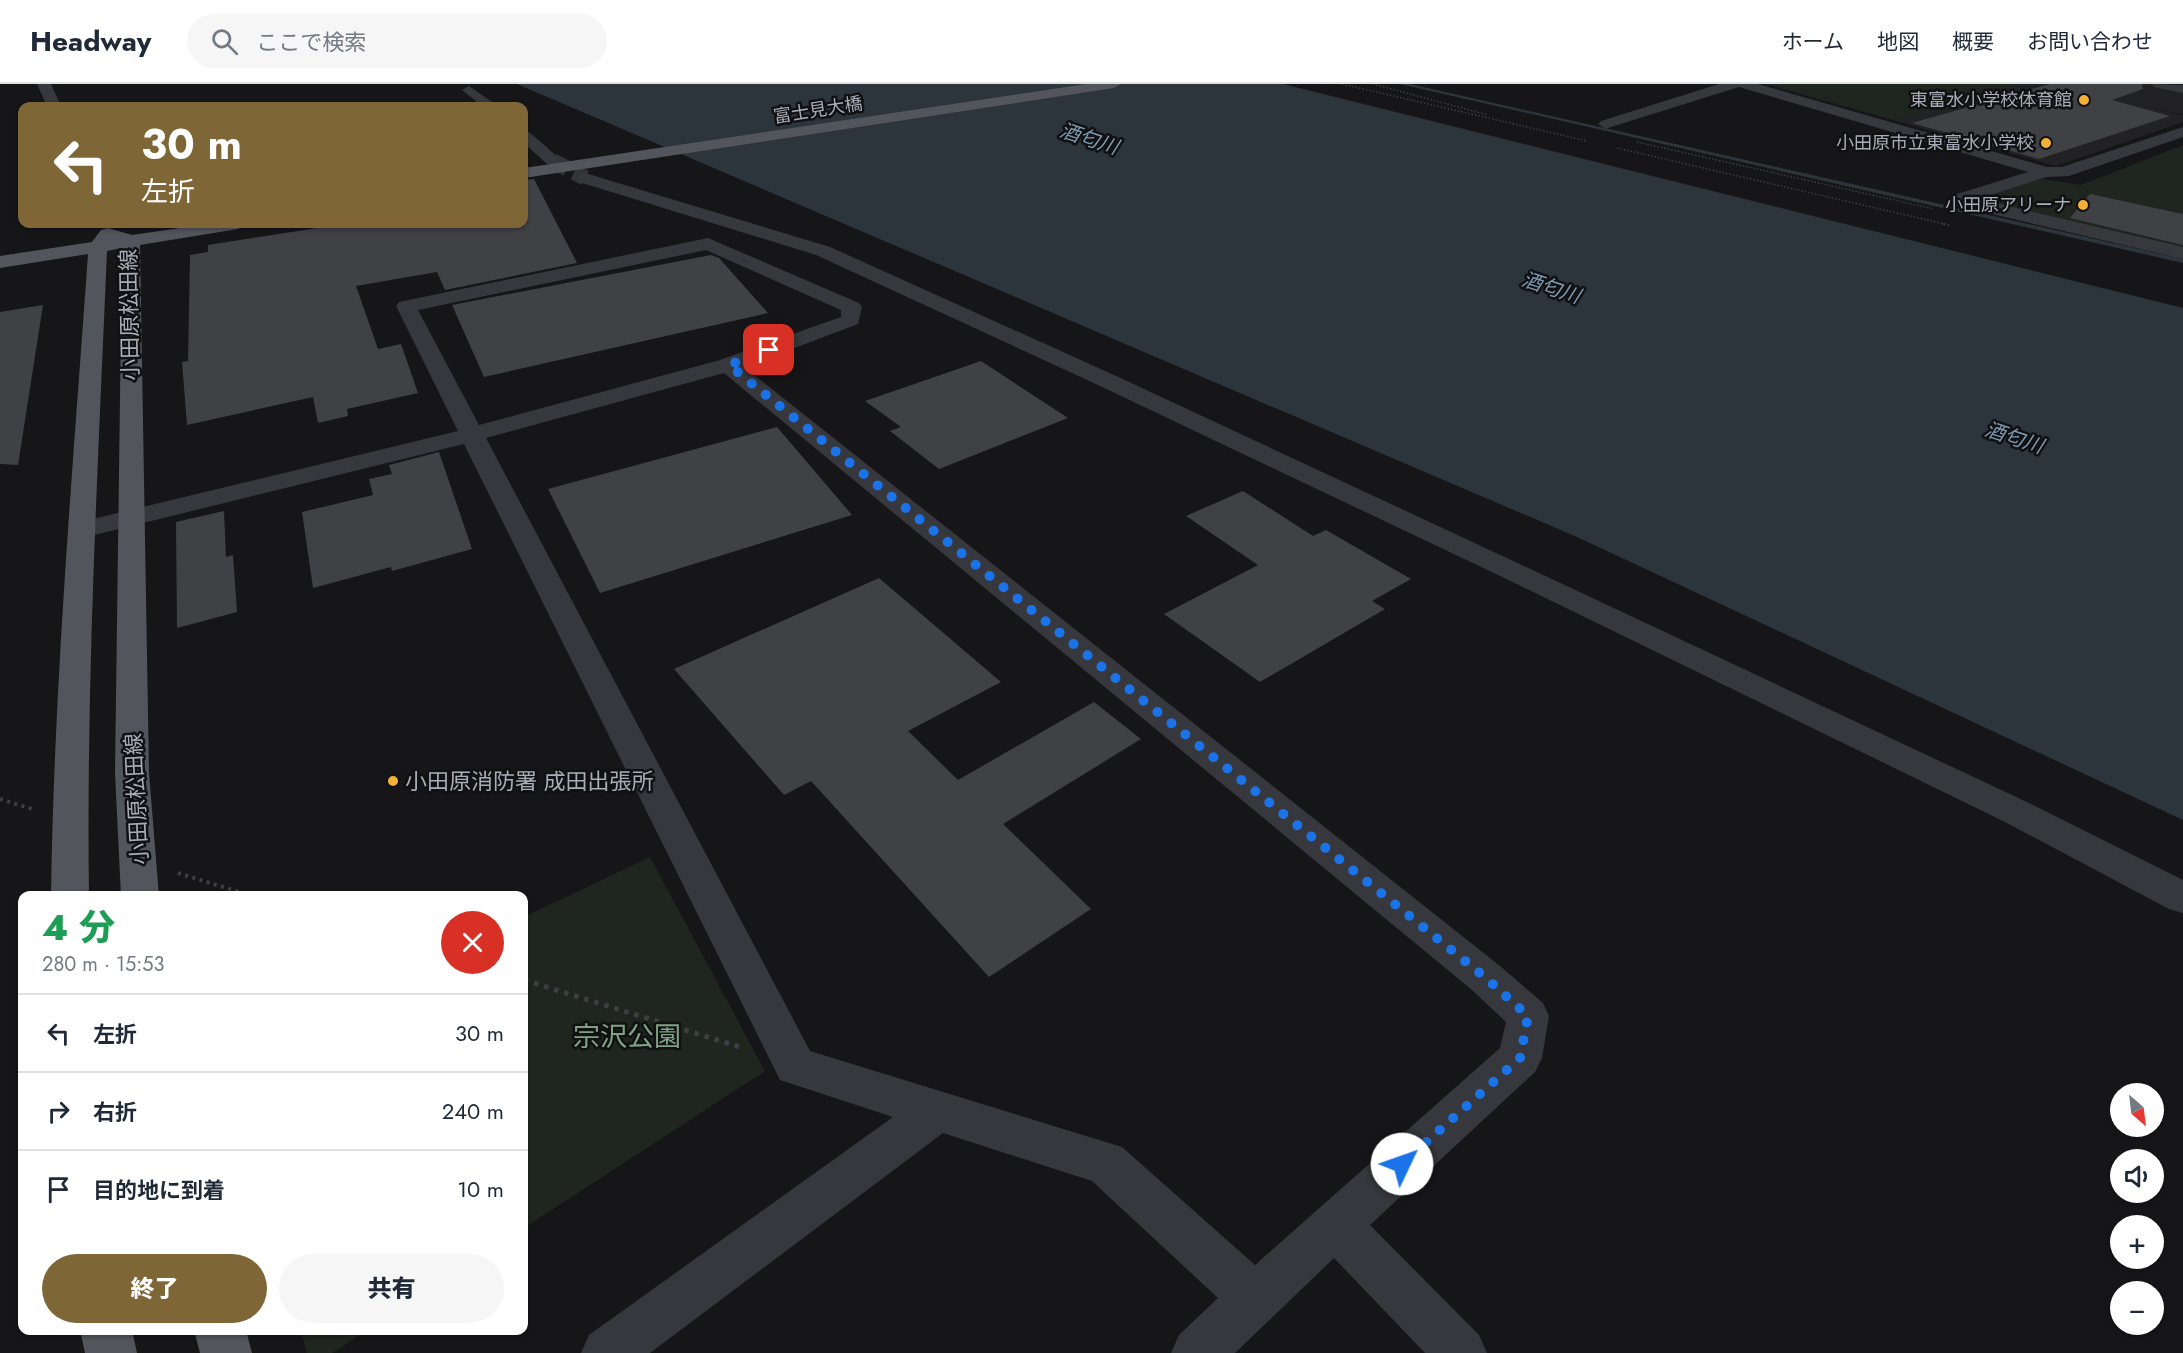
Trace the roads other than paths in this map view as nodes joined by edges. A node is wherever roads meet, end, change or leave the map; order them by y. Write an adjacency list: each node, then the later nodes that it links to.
1 (44, 84): 8 (street)
2 (1114, 84): 15 (main road, 富士見大橋)
3 (1734, 84): 10 (street)
4 (1743, 84): 14 (street)
5 (2166, 85): 6 (street)
6 (2183, 89)
7 (469, 90): 9 (street)
8 (52, 102)
9 (486, 102)
10 (1606, 123)
11 (2183, 132): 14 (street)
12 (528, 139): 13 (street)
13 (553, 161)
14 (2046, 172): 21 (street)
15 (528, 174)
16 (585, 178): 29 (street)
17 (154, 228): 19 (main road)
18 (195, 228): 19 (main road)
19 (110, 236): 20 (main road); 22 (main road); 25 (main road, 小田原松田線); 26 (main road, 小田原松田線)
20 (0, 251)
21 (2183, 253)
22 (0, 262)
23 (729, 365): 24 (street); 24 (street); 31 (street)
24 (470, 435): 25 (street); 30 (street)
25 (131, 517): 26 (street); 28 (main road, 小田原松田線)
26 (82, 530): 27 (main road, 小田原松田線)
27 (70, 891)
28 (140, 891)
29 (2183, 898)
30 (937, 1111): 32 (street); 37 (street)
31 (1335, 1224): 32 (street); 39 (street)
32 (1256, 1299): 38 (street)
33 (107, 1335): 35 (main road)
34 (221, 1335): 36 (main road)
35 (111, 1353)
36 (226, 1353)
37 (607, 1353)
38 (1197, 1353)
39 (1461, 1353)

